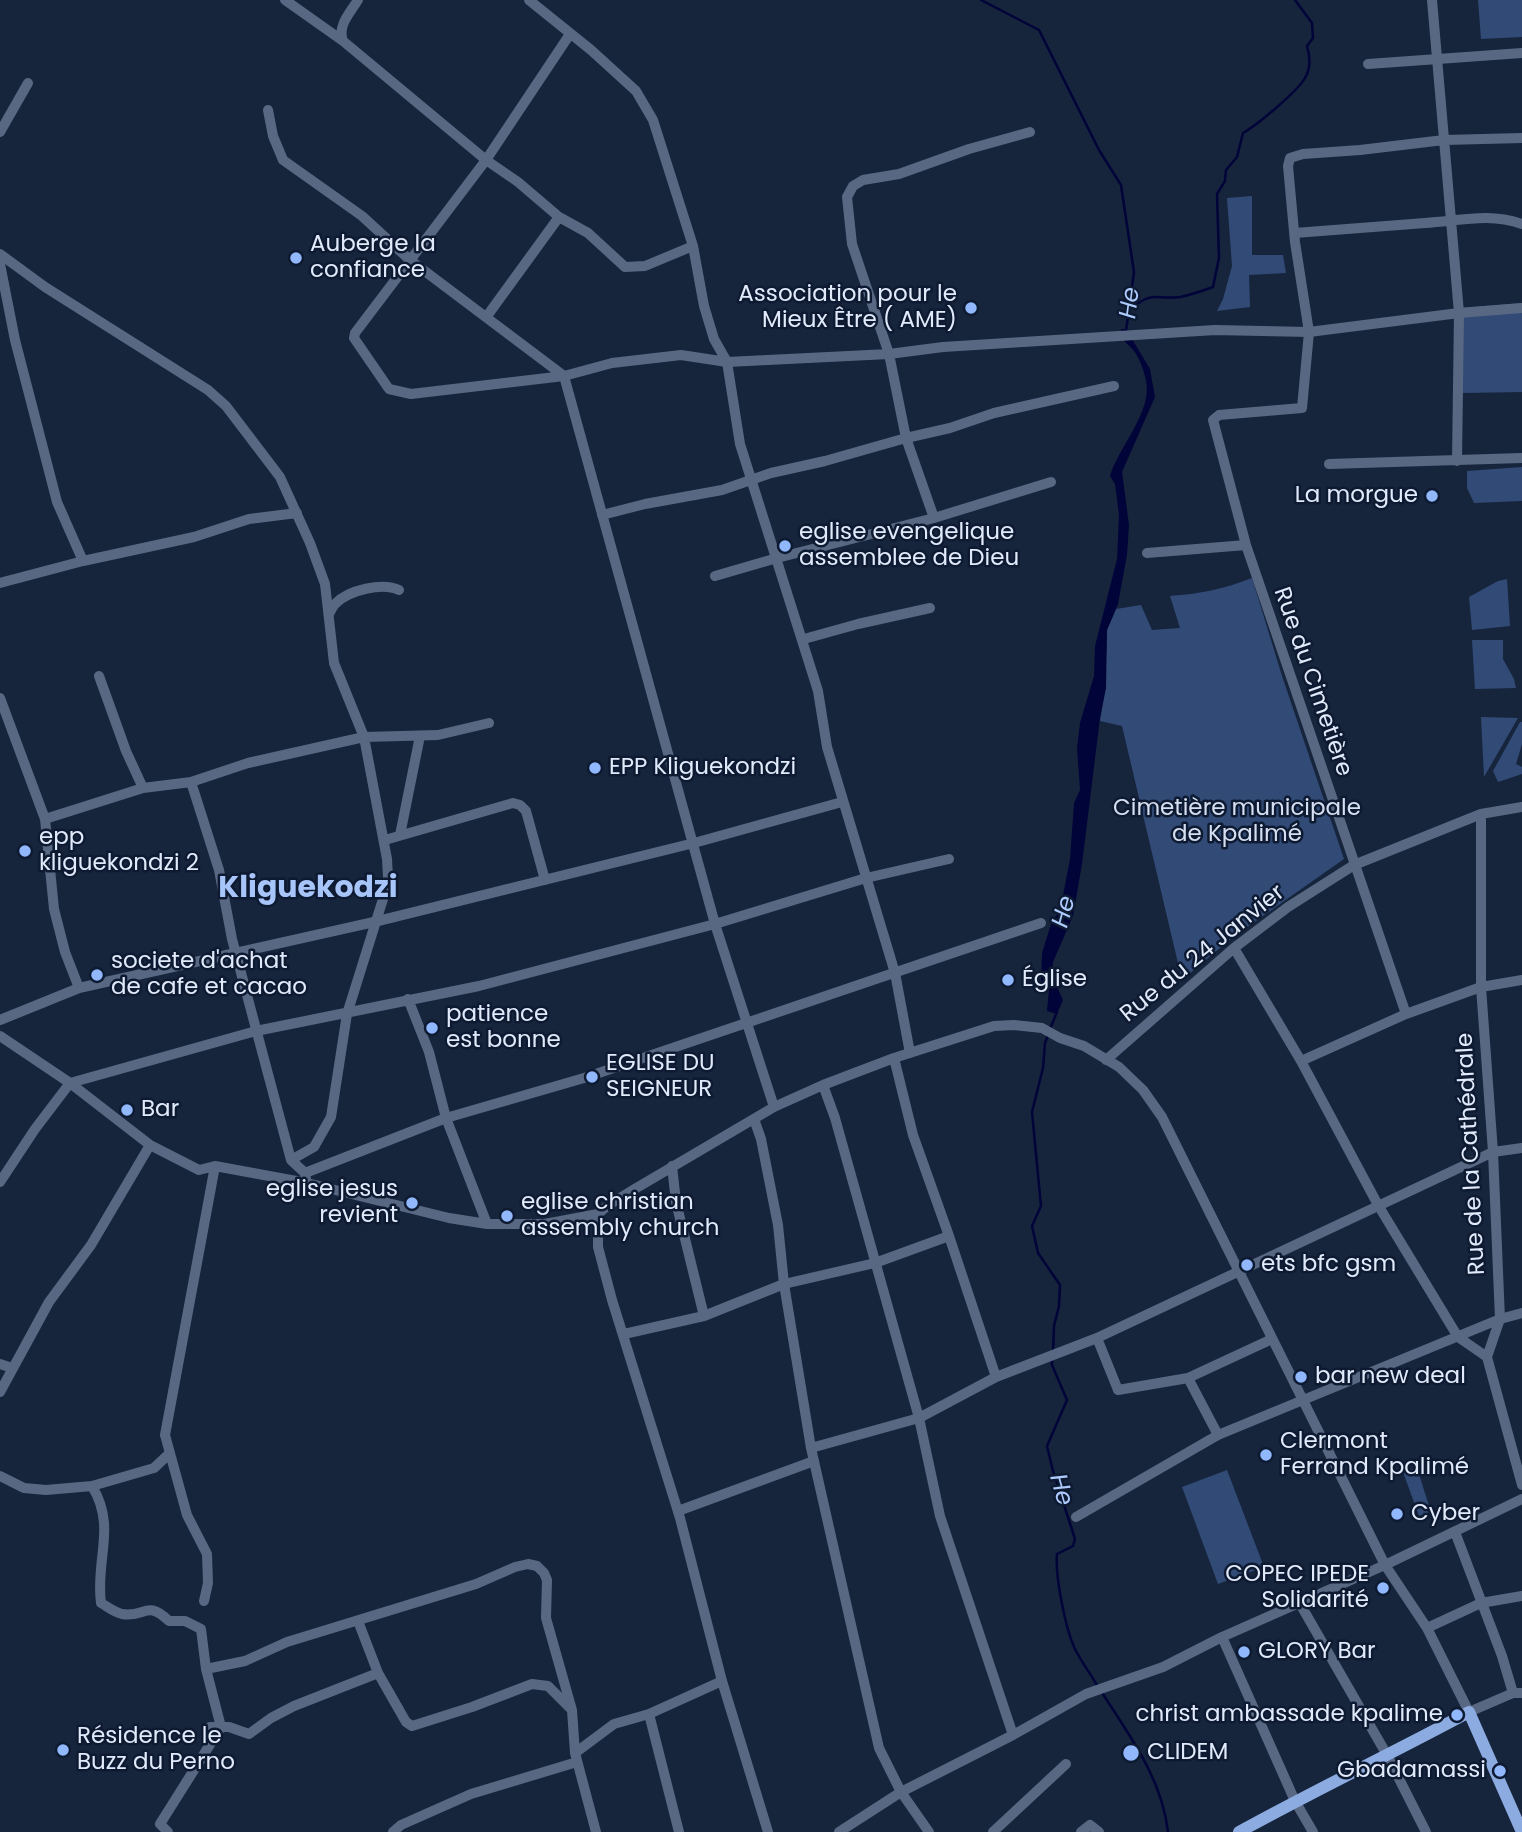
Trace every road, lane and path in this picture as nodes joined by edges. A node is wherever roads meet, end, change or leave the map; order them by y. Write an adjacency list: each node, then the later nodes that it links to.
1 (285, 0): 6 (street)
2 (358, 0): 6 (street)
3 (529, 0): 5 (street)
4 (1432, 0): 8 (street)
5 (570, 34): 16 (street); 21 (street)
6 (343, 41): 16 (street)
7 (1522, 53): 8 (street)
8 (1437, 60): 9 (street); 15 (street)
9 (1368, 64)
10 (28, 83): 12 (street)
11 (268, 110): 23 (street)
12 (0, 132)
13 (1030, 132): 29 (street)
14 (1522, 138): 15 (street)
15 (1444, 140): 18 (street); 20 (street)
16 (486, 160): 17 (street); 23 (street)
17 (559, 217): 21 (street); 27 (street)
18 (1450, 221): 19 (street); 20 (street); 26 (street)
19 (1522, 224)
20 (1295, 233): 28 (street)
21 (693, 246): 30 (street)
22 (0, 254): 39 (street)
23 (410, 260): 27 (street); 31 (street)
24 (0, 264): 45 (street)
25 (1522, 308): 26 (street)
26 (1459, 313): 28 (street); 35 (street)
27 (486, 316): 31 (street)
28 (1309, 332): 29 (street); 42 (street, Rue du Cimetière)
29 (889, 354): 30 (street); 33 (street)
30 (727, 362): 31 (street); 37 (street)
31 (564, 376): 40 (street)
32 (1114, 386): 33 (street)
33 (906, 438): 37 (street); 41 (street)
34 (1522, 458): 35 (street)
35 (1457, 461): 36 (street)
36 (1329, 464)
37 (752, 480): 40 (street); 44 (street)
38 (1051, 482): 41 (street)
39 (297, 513): 45 (street); 50 (street)
40 (602, 515): 65 (street)
41 (934, 519): 44 (street)
42 (1246, 545): 43 (street); 67 (street, Rue du Cimetière)
43 (1147, 553)
44 (777, 558): 46 (street); 51 (street)
45 (83, 561): 47 (street)
46 (715, 576)
47 (0, 583)
48 (399, 590): 50 (street)
49 (930, 608): 51 (street)
50 (329, 615): 56 (street)
51 (804, 639): 59 (street)
52 (99, 676): 58 (street)
53 (0, 698): 62 (street)
54 (489, 723): 55 (street)
55 (420, 736): 56 (street); 63 (street)
56 (364, 737): 57 (street); 64 (street)
57 (191, 782): 58 (street); 74 (street)
58 (143, 788): 62 (street)
59 (842, 802): 65 (street); 68 (street)
60 (1522, 807): 61 (street, Rue du 24 Janvier)
61 (1481, 814): 67 (street, Rue du 24 Janvier); 77 (street, Rue de la Cathédrale)
62 (45, 819): 78 (street)
63 (400, 835): 64 (street); 69 (street)
64 (385, 840): 70 (street)
65 (694, 844): 69 (street); 72 (street)
66 (949, 859): 68 (street)
67 (1354, 864): 73 (street, Rue du 24 Janvier); 81 (street, Rue du Cimetière)
68 (866, 878): 72 (street); 75 (street)
69 (545, 880): 70 (street)
70 (374, 922): 74 (street); 80 (street)
71 (1041, 923): 75 (street)
72 (715, 924): 79 (street); 83 (street)
73 (1234, 948): 88 (street, Rue du 24 Janvier); 89 (street)
74 (236, 952): 78 (street); 84 (street)
75 (895, 973): 83 (street); 86 (street)
76 (1522, 980): 77 (street)
77 (1481, 987): 81 (street); 97 (street, Rue de la Cathédrale)
78 (79, 988): 82 (street)
79 (408, 999): 80 (street); 93 (street)
80 (347, 1014): 84 (street); 98 (street)
81 (1406, 1014): 89 (street)
82 (0, 1020)
83 (746, 1022): 92 (street); 93 (street)
84 (256, 1031): 90 (street); 98 (street)
85 (0, 1036): 90 (street)
86 (910, 1053): 87 (street); 88 (street)
87 (894, 1058): 91 (street); 107 (street)
88 (1106, 1060): 109 (street)
89 (1301, 1061): 104 (street)
90 (70, 1083): 95 (street); 101 (street)
91 (823, 1085): 92 (street); 108 (street)
92 (774, 1107): 94 (street)
93 (446, 1118): 102 (street); 106 (street)
94 (754, 1119): 100 (street); 110 (street)
95 (150, 1145): 99 (street); 120 (street)
96 (1522, 1148): 97 (street)
97 (1493, 1152): 104 (street); 113 (street, Rue de la Cathédrale)
98 (291, 1160): 102 (street)
99 (215, 1166): 102 (street); 128 (street)
100 (672, 1166): 105 (street); 112 (street)
101 (4, 1167): 103 (street)
102 (306, 1178): 106 (street)
103 (0, 1182)
104 (1378, 1205): 109 (street); 115 (street)
105 (598, 1214): 106 (street); 114 (street)
106 (487, 1224)
107 (949, 1236): 108 (street); 121 (street)
108 (875, 1262): 110 (street); 125 (street)
109 (1240, 1271): 116 (street); 117 (street)
110 (784, 1284): 112 (street); 127 (street)
111 (1522, 1313): 113 (street)
112 (704, 1316): 114 (street)
113 (1500, 1319): 115 (street); 118 (street, Rue de la Cathédrale)
114 (624, 1334): 134 (street)
115 (1458, 1337): 118 (street); 124 (street)
116 (1097, 1338): 121 (street); 122 (street)
117 (1272, 1339): 122 (street); 124 (street)
118 (1487, 1357): 131 (street)
119 (0, 1364): 120 (street)
120 (12, 1368): 123 (street)
121 (996, 1377): 125 (street)
122 (1188, 1378): 126 (street)
123 (0, 1392)
124 (1304, 1399): 126 (street); 137 (street)
125 (919, 1418): 127 (street); 153 (street)
126 (1217, 1435): 135 (street)
127 (811, 1448): 129 (street)
128 (170, 1453): 132 (street); 139 (street)
129 (814, 1461): 134 (street); 157 (street)
130 (0, 1476): 132 (street)
131 (1522, 1485)
132 (92, 1486): 145 (street)
133 (1522, 1499): 136 (street)
134 (678, 1511): 147 (street)
135 (1076, 1517)
136 (1455, 1532): 137 (street); 141 (street)
137 (1385, 1564): 140 (street); 143 (street)
138 (1522, 1596): 141 (street)
139 (204, 1601)
140 (1299, 1602): 144 (street); 154 (street)
141 (1481, 1603): 143 (street); 148 (street)
142 (358, 1621): 145 (street); 146 (street); 149 (street)
143 (1427, 1628): 150 (street)
144 (1222, 1637): 153 (street); 158 (street)
145 (206, 1669): 152 (street)
146 (378, 1673): 149 (street); 152 (street)
147 (722, 1681): 151 (street); 164 (street)
148 (1518, 1693): 150 (street)
149 (572, 1710): 155 (street)
150 (1469, 1712): 154 (main road); 173 (main road)
151 (649, 1713): 155 (street); 163 (street)
152 (215, 1727): 159 (street)
153 (1013, 1735): 157 (street)
154 (1387, 1755): 158 (main road); 172 (street)
155 (576, 1758): 161 (street); 162 (street)
156 (1066, 1765): 167 (street)
157 (901, 1792): 165 (street); 166 (street)
158 (1294, 1801): 170 (main road); 171 (street)
159 (164, 1828): 160 (street)
160 (152, 1832)
161 (393, 1832)
162 (596, 1832)
163 (679, 1832)
164 (768, 1832)
165 (839, 1832)
166 (929, 1832)
167 (993, 1832)
168 (1081, 1832): 169 (street)
169 (1099, 1832)
170 (1239, 1832)
171 (1313, 1832)
172 (1426, 1832)
173 (1522, 1832)

